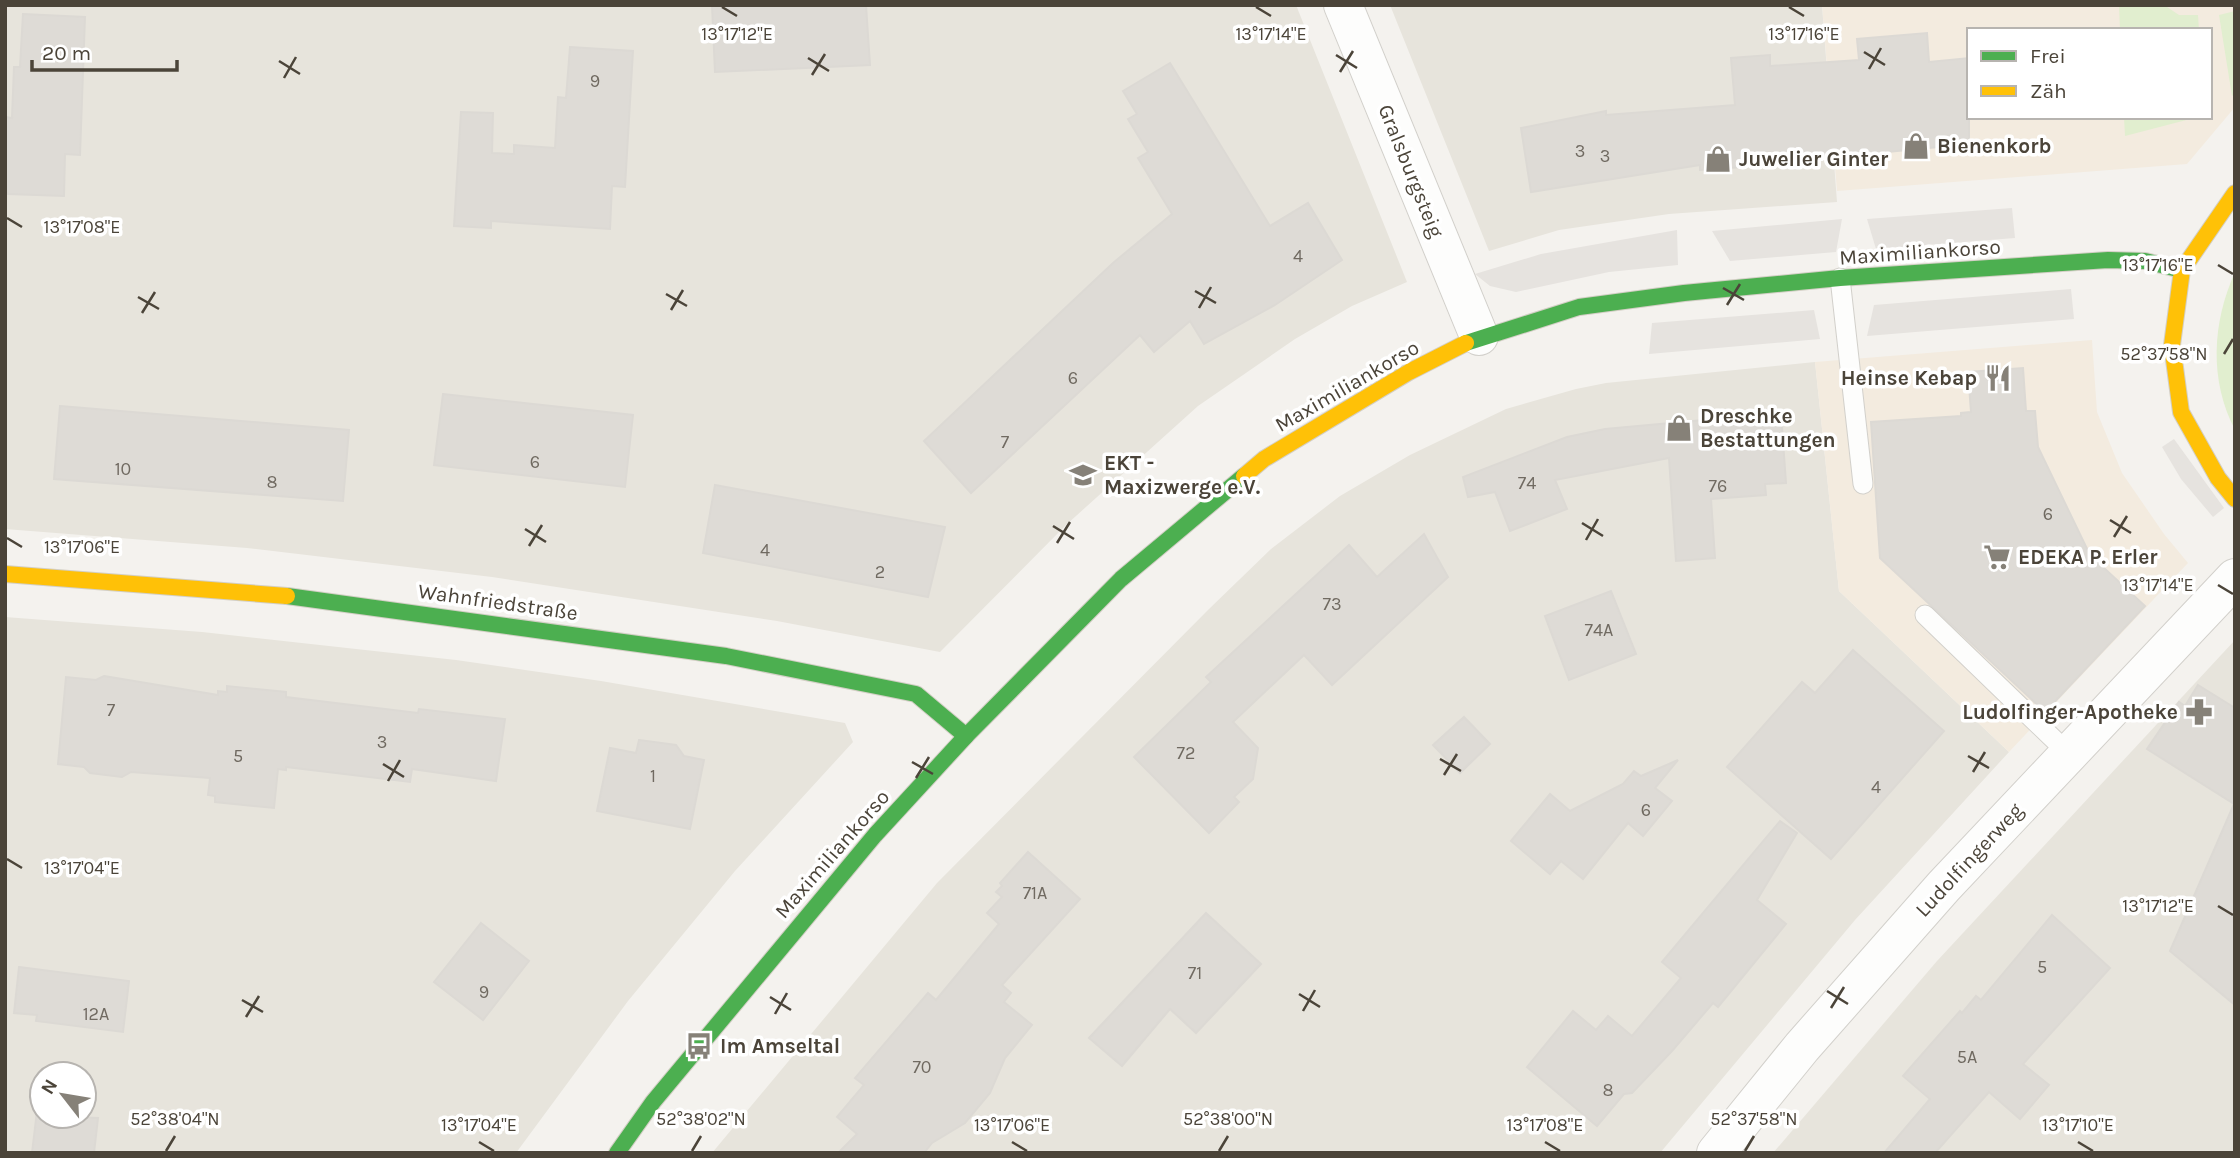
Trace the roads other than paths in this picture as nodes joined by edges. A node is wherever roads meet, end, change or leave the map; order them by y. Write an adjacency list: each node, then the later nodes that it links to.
1 (1343, 5): 5 (street, Gralsburgsteig)
2 (2235, 193): 3 (street)
3 (2182, 270): 4 (street, Maximiliankorso); 7 (street)
4 (1840, 278): 5 (street, Maximiliankorso); 6 (lane)
5 (1479, 336): 11 (street, Maximiliankorso)
6 (1863, 484)
7 (2235, 499)
8 (5, 575): 11 (street, Wahnfriedstraße)
9 (2235, 578): 12 (street, Ludolfingerweg)
10 (1925, 615): 12 (lane)
11 (966, 736): 13 (street, Maximiliankorso)
12 (2068, 753): 14 (street, Ludolfingerweg)
13 (617, 1153)
14 (1716, 1153)

